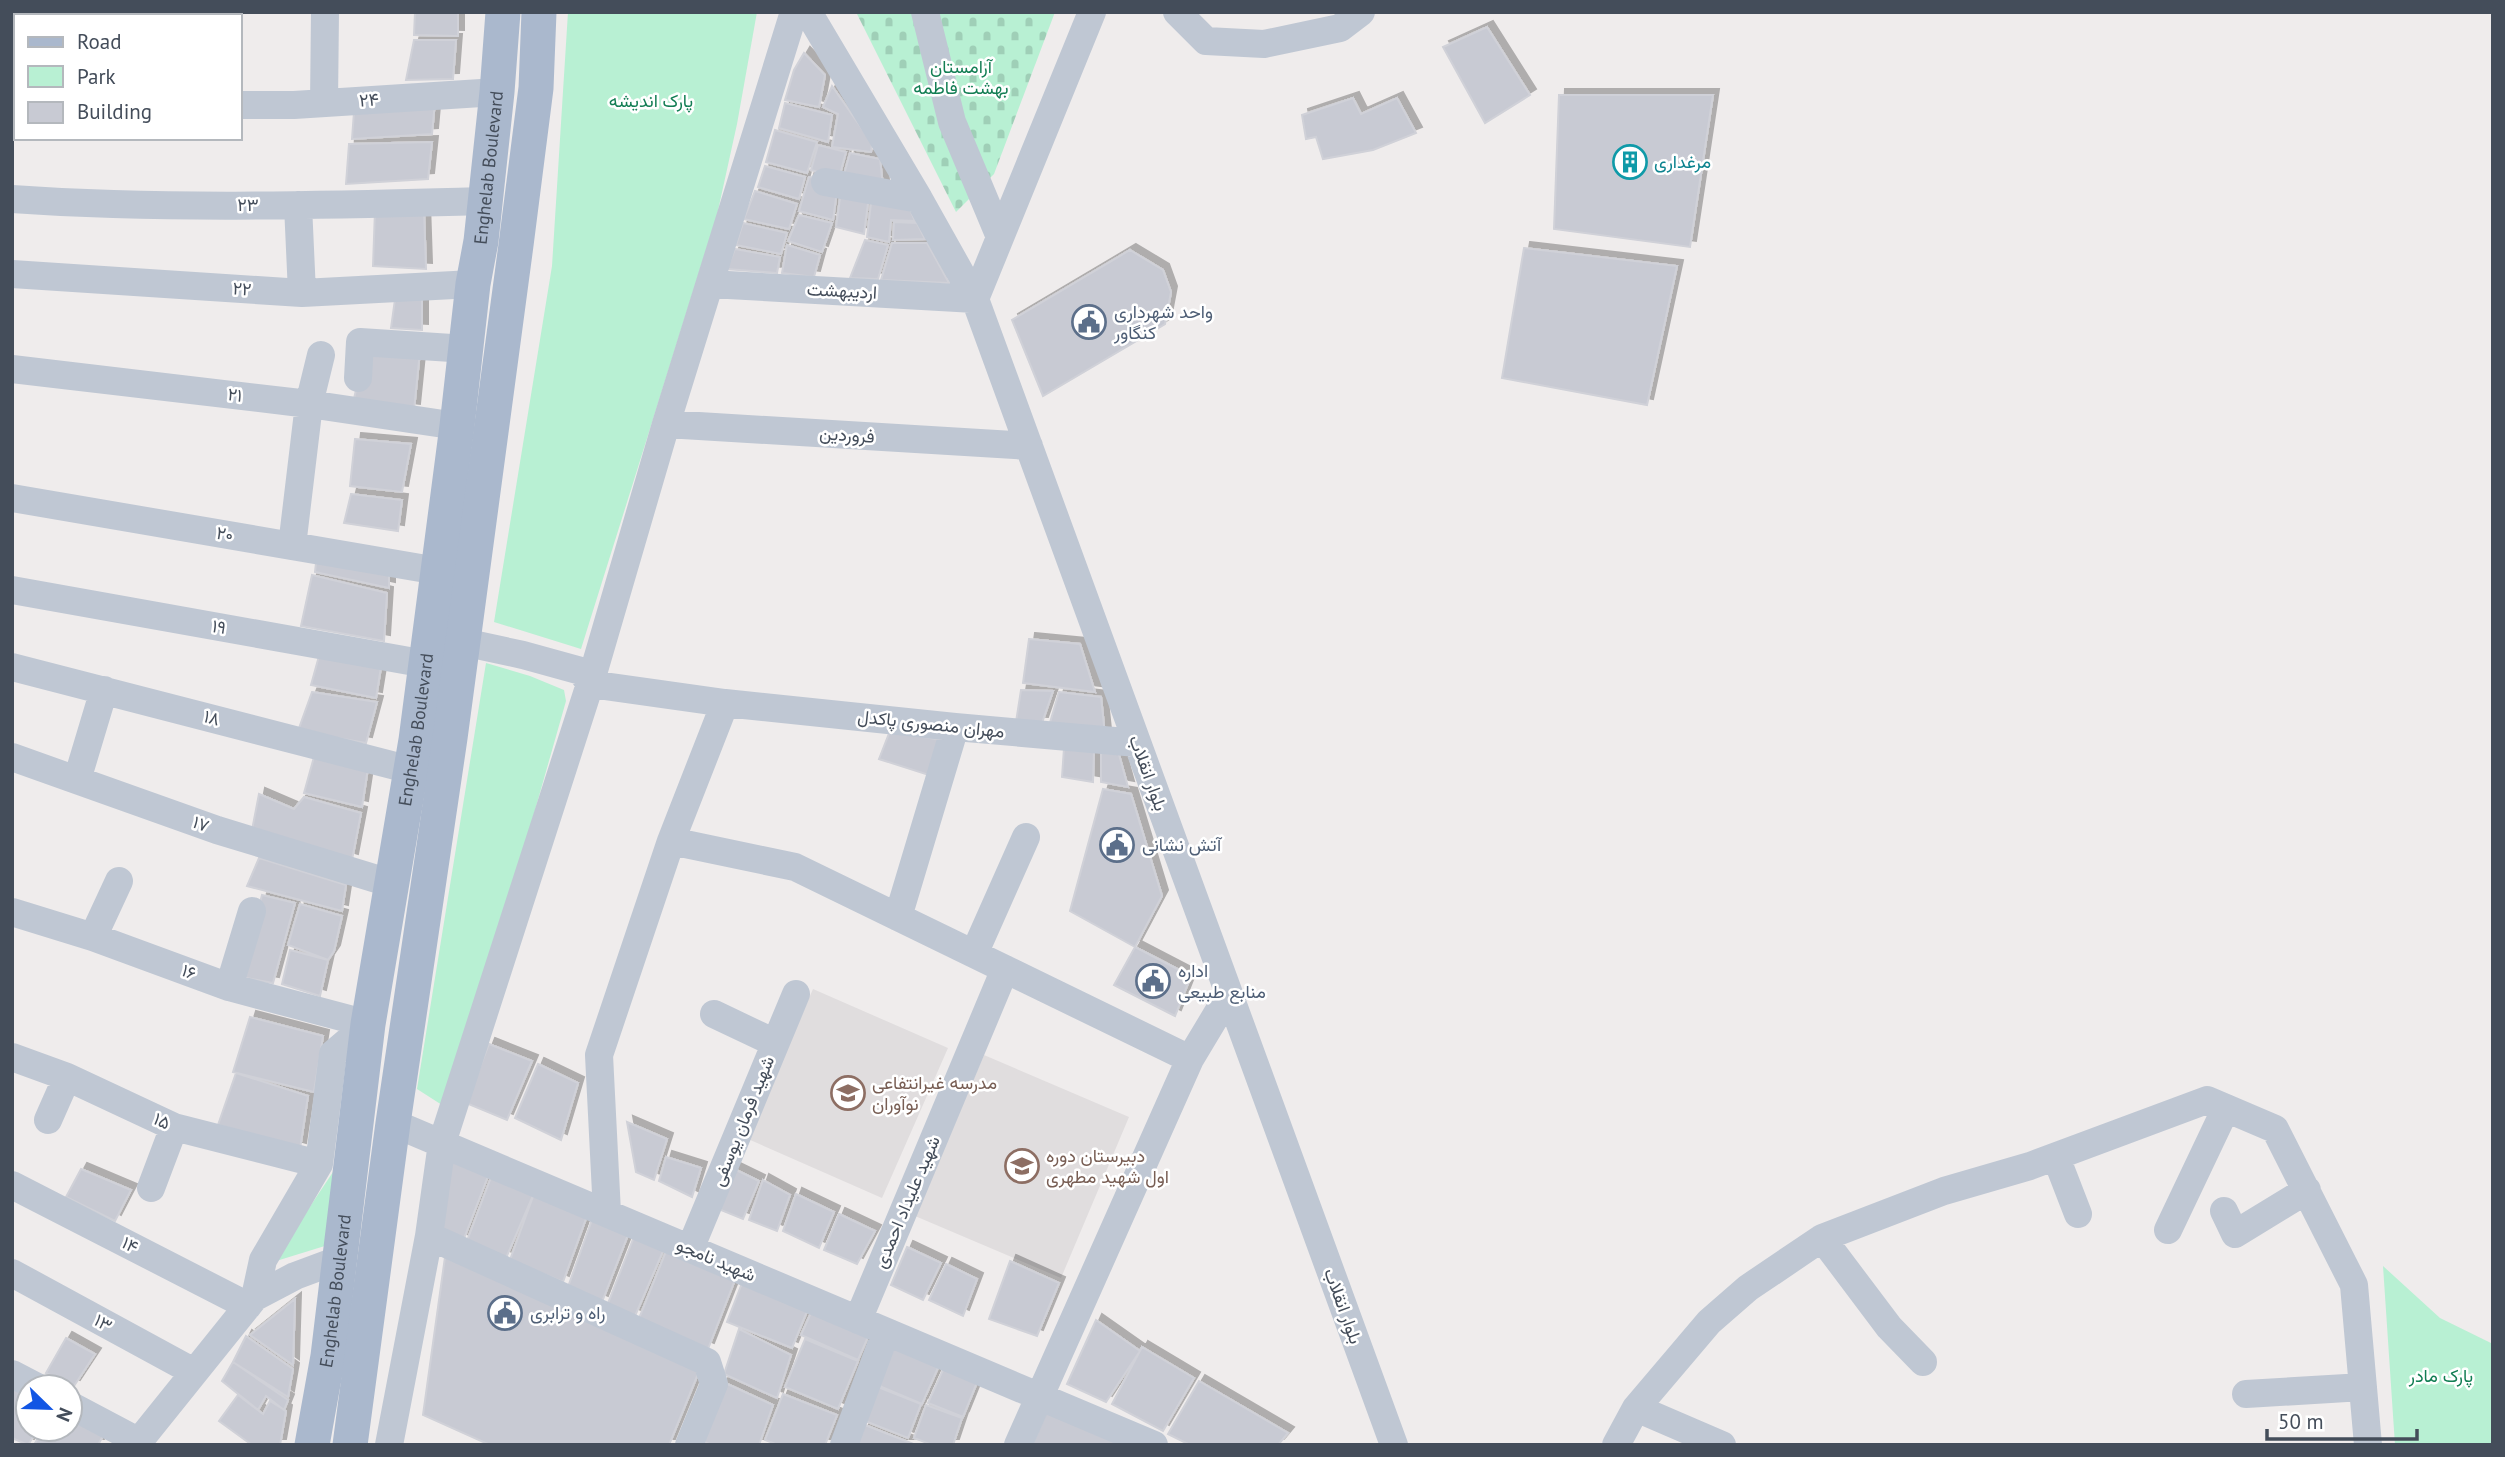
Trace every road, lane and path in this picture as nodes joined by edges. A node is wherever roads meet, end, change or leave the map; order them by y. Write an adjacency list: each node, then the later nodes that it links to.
1 (325, 12): 11 (street)
2 (503, 12): 10 (main road, Enghelab Boulevard)
3 (539, 12): 36 (main road, Enghelab Boulevard)
4 (794, 12): 21 (street)
5 (808, 12): 15 (street, بلوار انقلاب)
6 (925, 12): 18 (street)
7 (1092, 12): 18 (street)
8 (1177, 12): 9 (street)
9 (1361, 12)
10 (497, 92): 11 (street, ۲۴); 16 (main road, Enghelab Boulevard)
11 (324, 103): 12 (street, ۲۴)
12 (242, 105)
13 (825, 182): 15 (street)
14 (12, 199): 17 (street, ۲۳)
15 (919, 199): 23 (street, بلوار انقلاب)
16 (485, 201): 17 (street, ۲۳); 20 (main road, Enghelab Boulevard)
17 (298, 205): 22 (street)
18 (1000, 237): 23 (street)
19 (12, 274): 22 (street, ۲۲)
20 (473, 284): 22 (street, ۲۲); 24 (main road, Enghelab Boulevard)
21 (710, 284): 23 (street, اردیبهشت); 29 (street)
22 (302, 293)
23 (975, 299): 31 (street, بلوار انقلاب)
24 (467, 349): 27 (street); 30 (main road, Enghelab Boulevard)
25 (321, 355): 28 (street)
26 (12, 369): 28 (street, ۲۱)
27 (358, 378)
28 (309, 404): 30 (street, ۲۱); 33 (street)
29 (666, 424): 31 (street, فروردین); 38 (street)
30 (457, 426): 34 (main road, Enghelab Boulevard)
31 (1029, 446): 42 (street, بلوار انقلاب)
32 (12, 498): 33 (street, ۲۰)
33 (292, 546): 34 (street, ۲۰)
34 (438, 570): 36 (main road, Enghelab Boulevard)
35 (12, 590): 36 (street, ۱۹)
36 (440, 648): 38 (street, مهران منصوری پاکدل); 44 (main road, Enghelab Boulevard); 67 (main road, Enghelab Boulevard)
37 (12, 667): 39 (street, ۱۸)
38 (590, 684): 40 (street, مهران منصوری پاکدل); 69 (street)
39 (104, 690): 44 (street, ۱۸); 45 (street)
40 (725, 703): 41 (street, مهران منصوری پاکدل); 47 (street)
41 (955, 727): 42 (street, مهران منصوری پاکدل); 52 (street)
42 (1137, 743): 58 (street, بلوار انقلاب)
43 (12, 757): 45 (street, ۱۷)
44 (411, 770): 49 (main road, Enghelab Boulevard)
45 (77, 779): 49 (street, ۱۷)
46 (1026, 837): 54 (street)
47 (671, 841): 52 (street); 76 (street)
48 (119, 881): 53 (street)
49 (393, 884): 60 (main road, Enghelab Boulevard)
50 (252, 911): 56 (street)
51 (12, 912): 53 (street, ۱۶)
52 (898, 917): 54 (street)
53 (93, 937): 56 (street, ۱۶)
54 (974, 954): 55 (street)
55 (1004, 969): 63 (street); 85 (street, شهید علیداد احمدی)
56 (229, 987): 60 (street, ۱۶)
57 (796, 994): 61 (street, شهید فرمان یوسفی)
58 (1229, 994): 63 (street); 94 (street, بلوار انقلاب)
59 (714, 1014): 61 (street)
60 (368, 1024): 71 (street); 82 (main road, Enghelab Boulevard)
61 (775, 1043): 81 (street, شهید فرمان یوسفی)
62 (12, 1057): 64 (street, ۱۵)
63 (1190, 1059): 91 (street)
64 (67, 1077): 66 (street); 68 (street, ۱۵)
65 (2227, 1108): 70 (street); 74 (street); 78 (street)
66 (48, 1120)
67 (393, 1123): 69 (street, شهید نامجو); 97 (main road, Enghelab Boulevard)
68 (174, 1127): 71 (street, ۱۵); 73 (street)
69 (442, 1143): 76 (street, شهید نامجو); 79 (street)
70 (2056, 1157): 77 (street); 80 (street)
71 (319, 1164): 84 (street)
72 (12, 1185): 84 (street, ۱۴)
73 (150, 1188)
74 (2306, 1191): 75 (street); 89 (street)
75 (2224, 1211)
76 (607, 1213): 81 (street, شهید نامجو)
77 (2078, 1214)
78 (2168, 1230)
79 (429, 1236): 98 (street); 99 (street)
80 (1822, 1238): 87 (street); 92 (street)
81 (691, 1249): 85 (street, شهید نامجو)
82 (338, 1260): 84 (street); 96 (main road, Enghelab Boulevard)
83 (12, 1273): 88 (street, ۱۳)
84 (251, 1301): 88 (street)
85 (858, 1320): 86 (street, شهید نامجو)
86 (886, 1332): 91 (street, شهید نامجو); 100 (street)
87 (1923, 1362)
88 (194, 1372): 95 (street)
89 (2363, 1387): 90 (street); 105 (street)
90 (2246, 1394)
91 (1040, 1396): 101 (street); 102 (street, شهید نامجو)
92 (1636, 1408): 103 (street); 104 (street)
93 (84, 1413): 95 (street)
94 (1391, 1442)
95 (137, 1443)
96 (312, 1445)
97 (350, 1445)
98 (389, 1445)
99 (689, 1445)
100 (844, 1445)
101 (1018, 1445)
102 (1154, 1445)
103 (1616, 1445)
104 (1723, 1445)
105 (2368, 1445)

